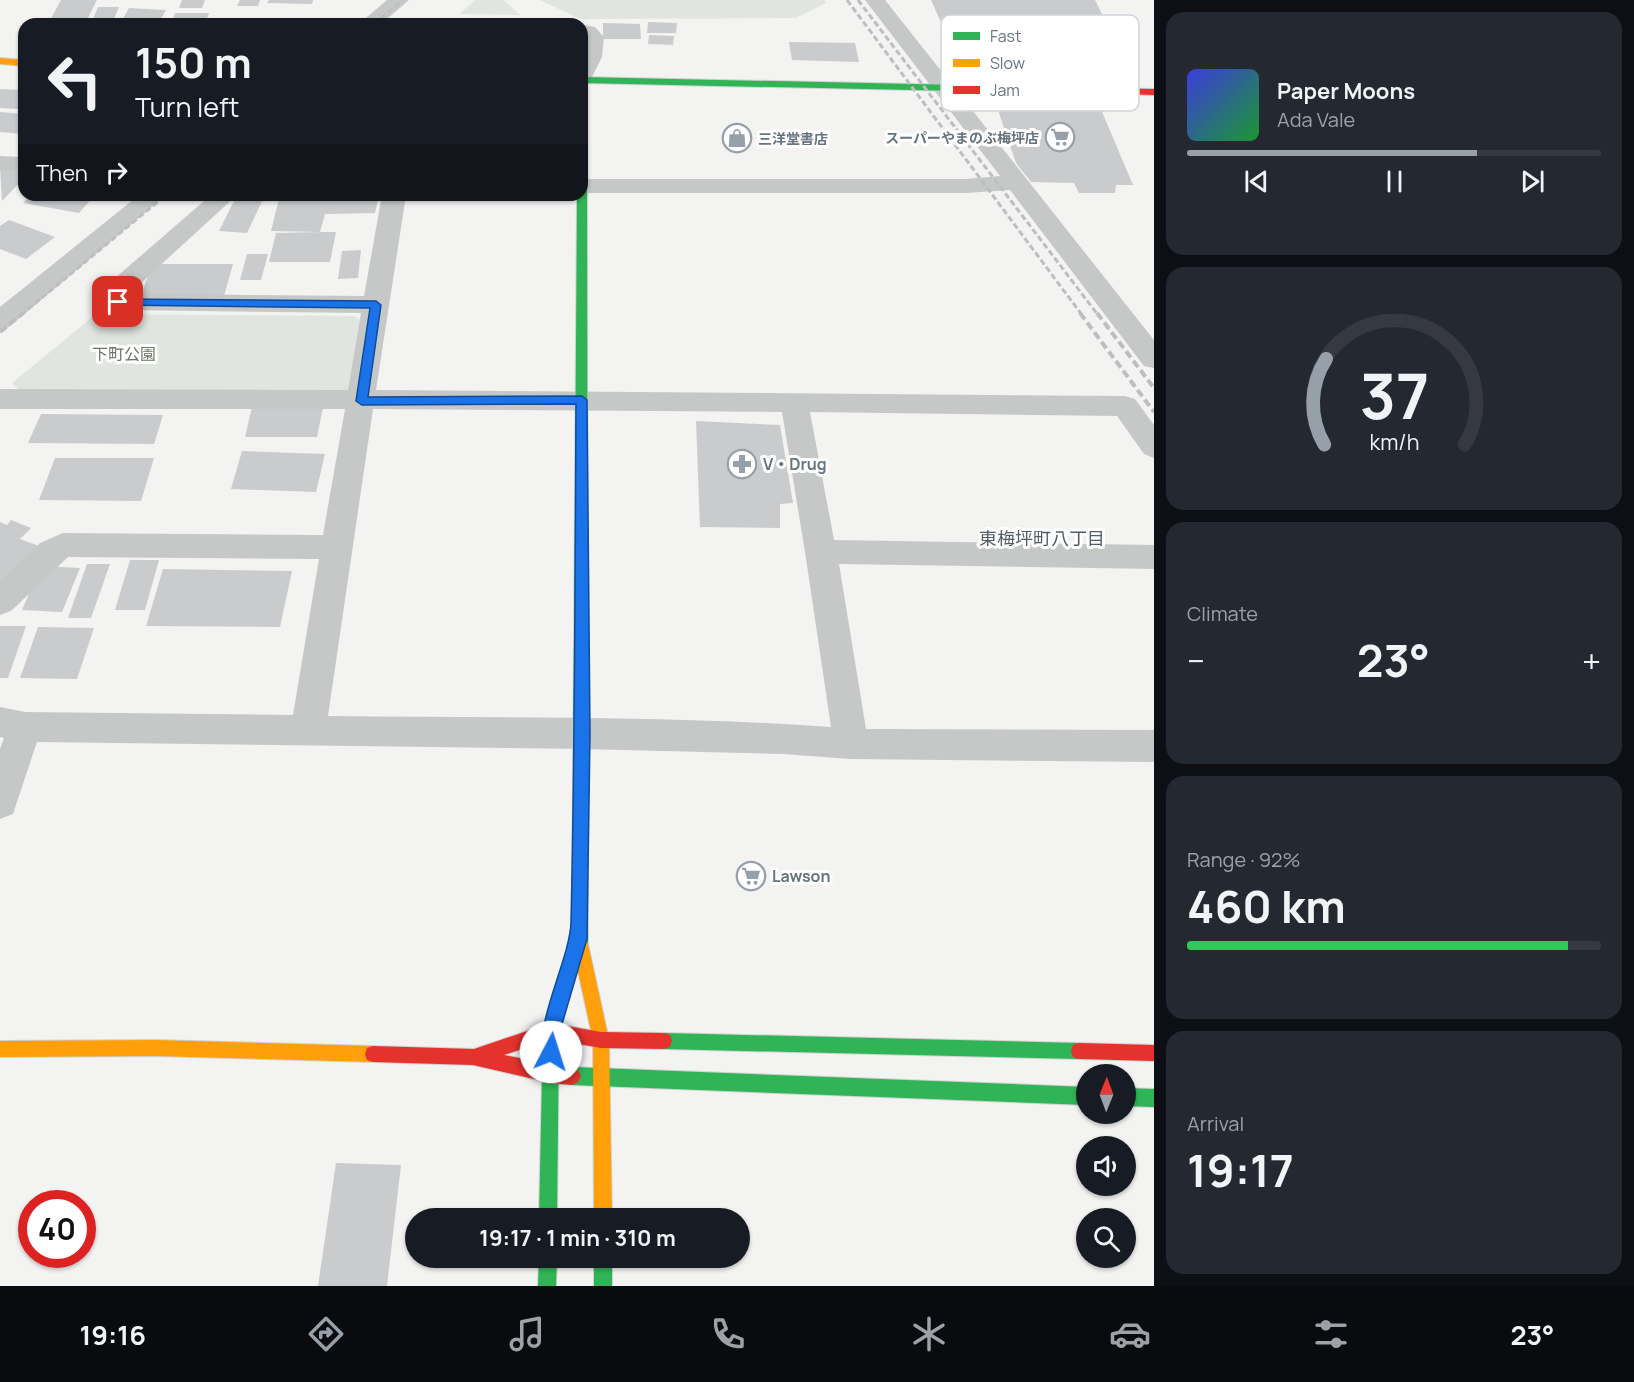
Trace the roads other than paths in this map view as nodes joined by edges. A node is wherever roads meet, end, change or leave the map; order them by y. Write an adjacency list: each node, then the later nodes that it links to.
1 (399, 0): 3 (street)
2 (875, 0): 9 (street)
3 (376, 18)
4 (588, 31): 7 (street)
5 (0, 61): 6 (street)
6 (18, 62)
7 (588, 65)
8 (588, 78): 10 (street)
9 (941, 85)
10 (941, 88)
11 (1139, 92): 12 (street)
12 (1154, 92)
13 (961, 111): 16 (street)
14 (0, 163): 15 (street)
15 (18, 164)
16 (1017, 182): 17 (street); 24 (street)
17 (588, 186)
18 (147, 201): 23 (street)
19 (218, 201): 22 (street)
20 (393, 201): 22 (street)
21 (583, 201): 26 (street)
22 (376, 305): 27 (street)
23 (0, 321)
24 (1154, 359)
25 (0, 399): 27 (street)
26 (582, 400): 27 (street); 28 (street); 36 (street)
27 (362, 401): 30 (street)
28 (794, 403): 29 (street); 31 (street)
29 (1154, 447)
30 (335, 548): 33 (street); 35 (street)
31 (821, 552): 32 (street); 37 (street)
32 (1154, 557)
33 (0, 602)
34 (13, 724): 35 (street); 39 (street)
35 (308, 732): 36 (street)
36 (582, 734): 37 (street); 40 (street)
37 (851, 744): 38 (street)
38 (1154, 746)
39 (0, 801)
40 (579, 939): 41 (street); 42 (street)
41 (551, 1031): 42 (street); 45 (street); 46 (street)
42 (601, 1040): 44 (street); 47 (street)
43 (0, 1049): 45 (street)
44 (1154, 1053)
45 (473, 1057): 46 (street)
46 (551, 1074): 47 (street); 51 (street)
47 (603, 1079): 48 (street); 52 (street)
48 (1076, 1096)
49 (1136, 1097): 50 (street)
50 (1154, 1098)
51 (548, 1208)
52 (603, 1208)
53 (548, 1268): 55 (street)
54 (603, 1268): 56 (street)
55 (547, 1286)
56 (603, 1286)

